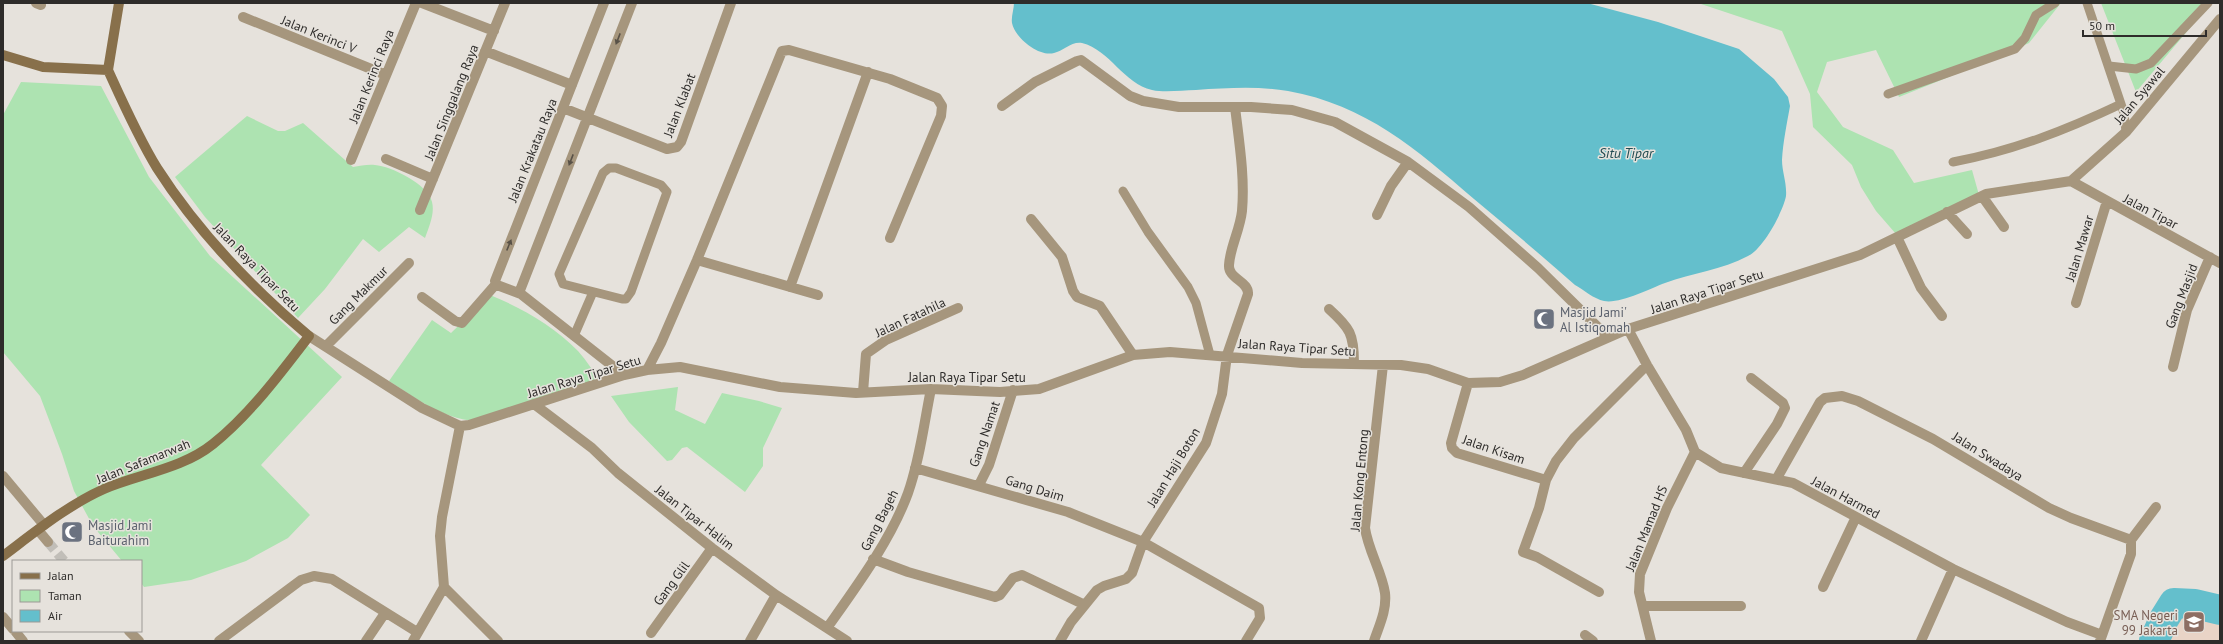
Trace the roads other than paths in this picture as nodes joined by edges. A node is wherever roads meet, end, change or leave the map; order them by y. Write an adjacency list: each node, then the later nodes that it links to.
1 (119, 3): 17 (street)
2 (416, 3): 19 (street, Jalan Kerinci Raya)
3 (422, 3): 13 (street)
4 (505, 3): 13 (street, Jalan Singgalang Raya)
5 (604, 3): 20 (street, Jalan Krakatau Raya)
6 (632, 3): 26 (street, one-way to 26)
7 (731, 3): 26 (street, Jalan Klabat)
8 (2055, 3): 21 (lane)
9 (2087, 3): 16 (lane)
10 (2208, 3): 16 (lane)
11 (243, 17): 19 (street, Jalan Kerinci V)
12 (2220, 19): 27 (street, Jalan Syawal)
13 (494, 31): 14 (street, Jalan Singgalang Raya)
14 (485, 51): 20 (street); 32 (street, Jalan Singgalang Raya)
15 (3, 55): 17 (street)
16 (2109, 66): 22 (lane)
17 (108, 70): 60 (street, Jalan Raya Tipar Setu)
18 (868, 72): 44 (street); 46 (street); 50 (street)
19 (386, 75): 29 (street, Jalan Kerinci Raya)
20 (572, 85): 25 (street, Jalan Krakatau Raya)
21 (1888, 94)
22 (2121, 104): 27 (lane); 31 (lane)
23 (1002, 106): 24 (street)
24 (1235, 107): 30 (street); 66 (street, Jalan Haji Boton)
25 (563, 108): 26 (street, Jalan Klabat); 49 (street, Jalan Krakatau Raya, one-way to 25)
26 (587, 118): 52 (street, one-way to 52)
27 (2126, 132): 33 (street, Jalan Syawal)
28 (386, 159): 32 (street)
29 (351, 160)
30 (1408, 162): 39 (street); 62 (street)
31 (1953, 162)
32 (433, 179): 37 (street, Jalan Singgalang Raya)
33 (2071, 181): 35 (street, Jalan Raya Tipar Setu); 36 (street, Jalan Tipar)
34 (1124, 191): 64 (lane)
35 (1982, 196): 38 (street, Jalan Raya Tipar Setu); 41 (street)
36 (2107, 201): 45 (street, Jalan Tipar); 55 (street, Jalan Mawar)
37 (420, 210)
38 (1947, 212): 42 (street); 43 (street, Jalan Raya Tipar Setu)
39 (1377, 215)
40 (1031, 219): 65 (street)
41 (2004, 228)
42 (1967, 234)
43 (1897, 237): 58 (street); 59 (street, Jalan Raya Tipar Setu)
44 (890, 238)
45 (2210, 257): 48 (street, Jalan Tipar); 70 (street, Gang Masjid)
46 (697, 260): 50 (street); 71 (street)
47 (409, 263): 63 (street, Gang Makmur)
48 (2220, 263)
49 (496, 284): 52 (street); 54 (street)
50 (790, 287): 53 (street)
51 (592, 292): 51 (lane); 61 (lane)
52 (519, 293): 61 (street)
53 (818, 295)
54 (422, 297)
55 (2076, 303)
56 (958, 308): 77 (street, Jalan Fatahila)
57 (1329, 309): 67 (street)
58 (1942, 316)
59 (1628, 329): 62 (street, Jalan Raya Tipar Setu); 69 (street)
60 (310, 336): 63 (street, Jalan Raya Tipar Setu); 89 (street, Jalan Safamarwah)
61 (574, 336): 72 (street)
62 (1608, 337): 74 (street, Jalan Raya Tipar Setu)
63 (326, 346): 79 (street, Jalan Raya Tipar Setu)
64 (1210, 354): 65 (street, Jalan Raya Tipar Setu); 66 (street, Jalan Raya Tipar Setu)
65 (1133, 355): 76 (street, Jalan Raya Tipar Setu)
66 (1227, 355): 67 (street, Jalan Raya Tipar Setu); 92 (street, Jalan Haji Boton)
67 (1354, 363): 68 (street, Jalan Raya Tipar Setu)
68 (1383, 365): 74 (street, Jalan Raya Tipar Setu); 122 (street, Jalan Kong Entong)
69 (1647, 365): 80 (street); 85 (street)
70 (2173, 368)
71 (647, 370): 72 (street, Jalan Raya Tipar Setu); 77 (street, Jalan Raya Tipar Setu)
72 (624, 376): 78 (street, Jalan Raya Tipar Setu)
73 (1751, 378): 82 (street)
74 (1468, 383): 85 (street, Jalan Kisam)
75 (931, 389): 76 (street, Jalan Raya Tipar Setu); 77 (street, Jalan Raya Tipar Setu); 81 (street, Gang Bageh)
76 (1013, 390): 86 (street, Gang Namat)
77 (863, 392)
78 (534, 404): 79 (street, Jalan Raya Tipar Setu); 93 (street, Jalan Tipar Halim)
79 (460, 426): 97 (street)
80 (1695, 452): 82 (street, Jalan Harmed); 102 (street, Jalan Mamad HS)
81 (915, 468): 86 (street, Gang Daim); 95 (street, Gang Bageh)
82 (1744, 473): 84 (street, Jalan Harmed)
83 (3, 476): 89 (street)
84 (1777, 478): 88 (street, Jalan Harmed); 90 (street, Jalan Swadaya)
85 (1546, 480): 99 (street)
86 (979, 485): 92 (street, Gang Daim)
87 (2156, 507): 90 (street)
88 (1856, 518): 96 (street, Jalan Harmed); 98 (street)
89 (41, 527): 91 (street); 94 (street, Jalan Safamarwah)
90 (2132, 540): 112 (street)
91 (48, 542)
92 (1143, 542): 101 (street, Jalan Haji Boton); 121 (street)
93 (712, 548): 100 (street, Jalan Tipar Halim); 110 (street, Gang Glil)
94 (3, 556)
95 (874, 559): 101 (street); 107 (street, Gang Bageh)
96 (1953, 569): 112 (street, Jalan Harmed); 124 (street)
97 (444, 587): 111 (street); 117 (street)
98 (1823, 587)
99 (1599, 592)
100 (776, 595): 107 (street, Jalan Tipar Halim); 118 (street)
101 (1085, 605): 120 (street, Jalan Haji Boton)
102 (1643, 606): 103 (street); 123 (street, Jalan Mamad HS)
103 (1741, 606)
104 (385, 613): 111 (street); 115 (street); 116 (street)
105 (3, 616): 106 (street)
106 (12, 627)
107 (827, 628): 119 (street, Jalan Tipar Halim)
108 (16, 632): 113 (street)
109 (130, 632): 114 (street)
110 (651, 633)
111 (415, 636)
112 (2101, 638)
113 (23, 641)
114 (139, 641)
115 (218, 641)
116 (366, 641)
117 (498, 641)
118 (750, 641)
119 (847, 641)
120 (1060, 641)
121 (1246, 641)
122 (1374, 641)
123 (1651, 641)
124 (1921, 641)

